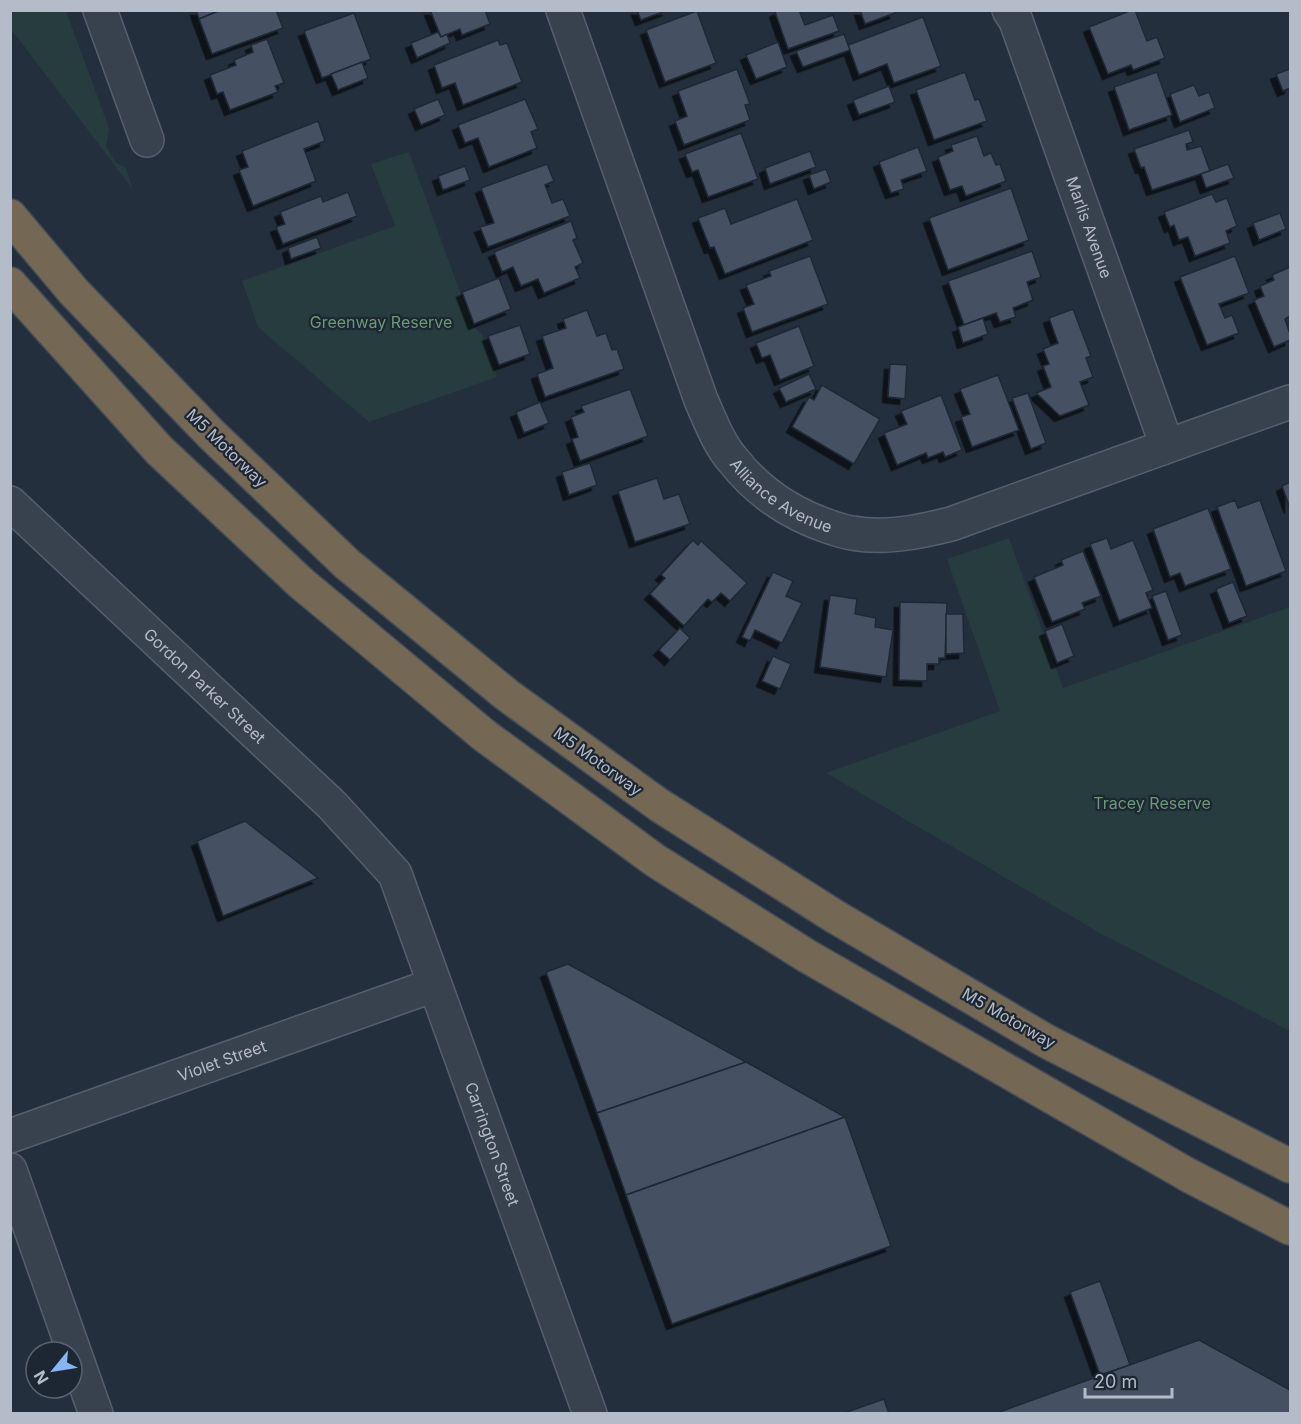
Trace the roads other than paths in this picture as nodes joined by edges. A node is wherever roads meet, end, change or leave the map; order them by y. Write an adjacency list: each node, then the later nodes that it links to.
1 (100, 10): 4 (street)
2 (563, 10): 8 (street, Alliance Avenue)
3 (1009, 10): 8 (street, Marlis Avenue)
4 (147, 140)
5 (10, 216): 13 (highway, M5 Motorway)
6 (10, 284): 15 (highway)
7 (1290, 402): 8 (street, Alliance Avenue)
8 (1167, 446)
9 (10, 502): 10 (street, Gordon Parker Street)
10 (395, 874): 11 (street, Carrington Street)
11 (434, 986): 12 (street, Violet Street); 17 (street, Carrington Street)
12 (10, 1136)
13 (1290, 1166)
14 (10, 1170): 16 (street)
15 (1290, 1228)
16 (96, 1413)
17 (590, 1413)

